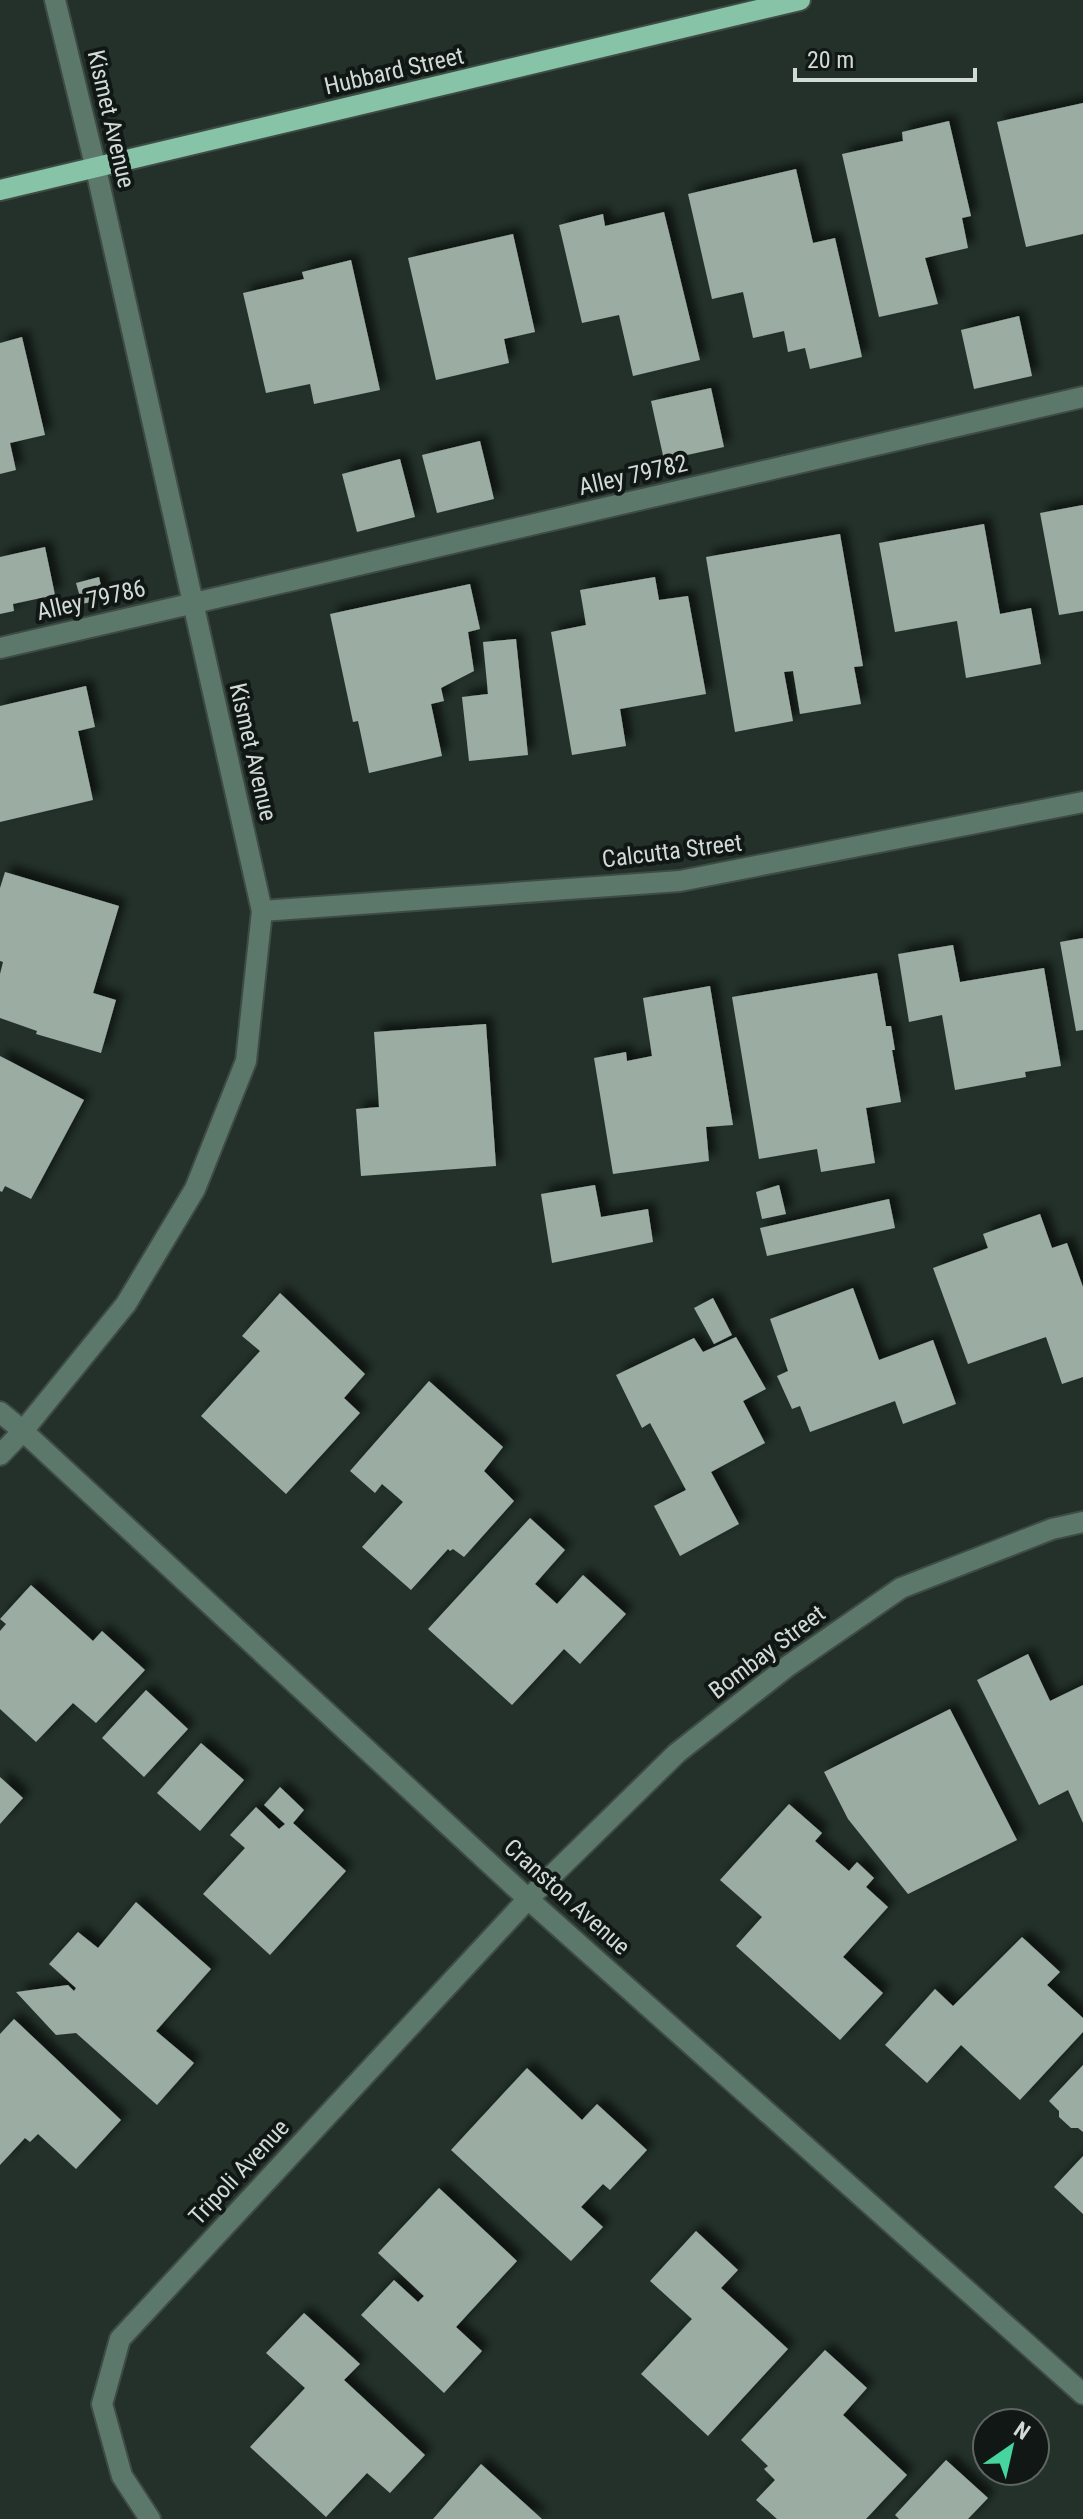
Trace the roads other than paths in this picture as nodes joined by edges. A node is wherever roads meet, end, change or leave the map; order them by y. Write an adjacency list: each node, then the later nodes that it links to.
1 (55, 0): 3 (street, Kismet Avenue)
2 (800, 0): 3 (main road, Hubbard Street)
3 (96, 169): 4 (main road, Hubbard Street); 6 (street, Kismet Avenue)
4 (0, 190)
5 (1083, 397): 6 (street, Alley 79782)
6 (194, 603): 7 (street, Alley 79786); 9 (street, Kismet Avenue)
7 (0, 648)
8 (1083, 802): 9 (street, Calcutta Street)
9 (262, 911): 11 (street, Kismet Avenue)
10 (0, 1412): 11 (street)
11 (23, 1431): 12 (street, Kismet Avenue); 14 (street, Cranston Avenue)
12 (0, 1455)
13 (1083, 1522): 14 (street, Bombay Street)
14 (528, 1899): 15 (street, Cranston Avenue); 16 (street, Tripoli Avenue)
15 (1083, 2394)
16 (150, 2519)

